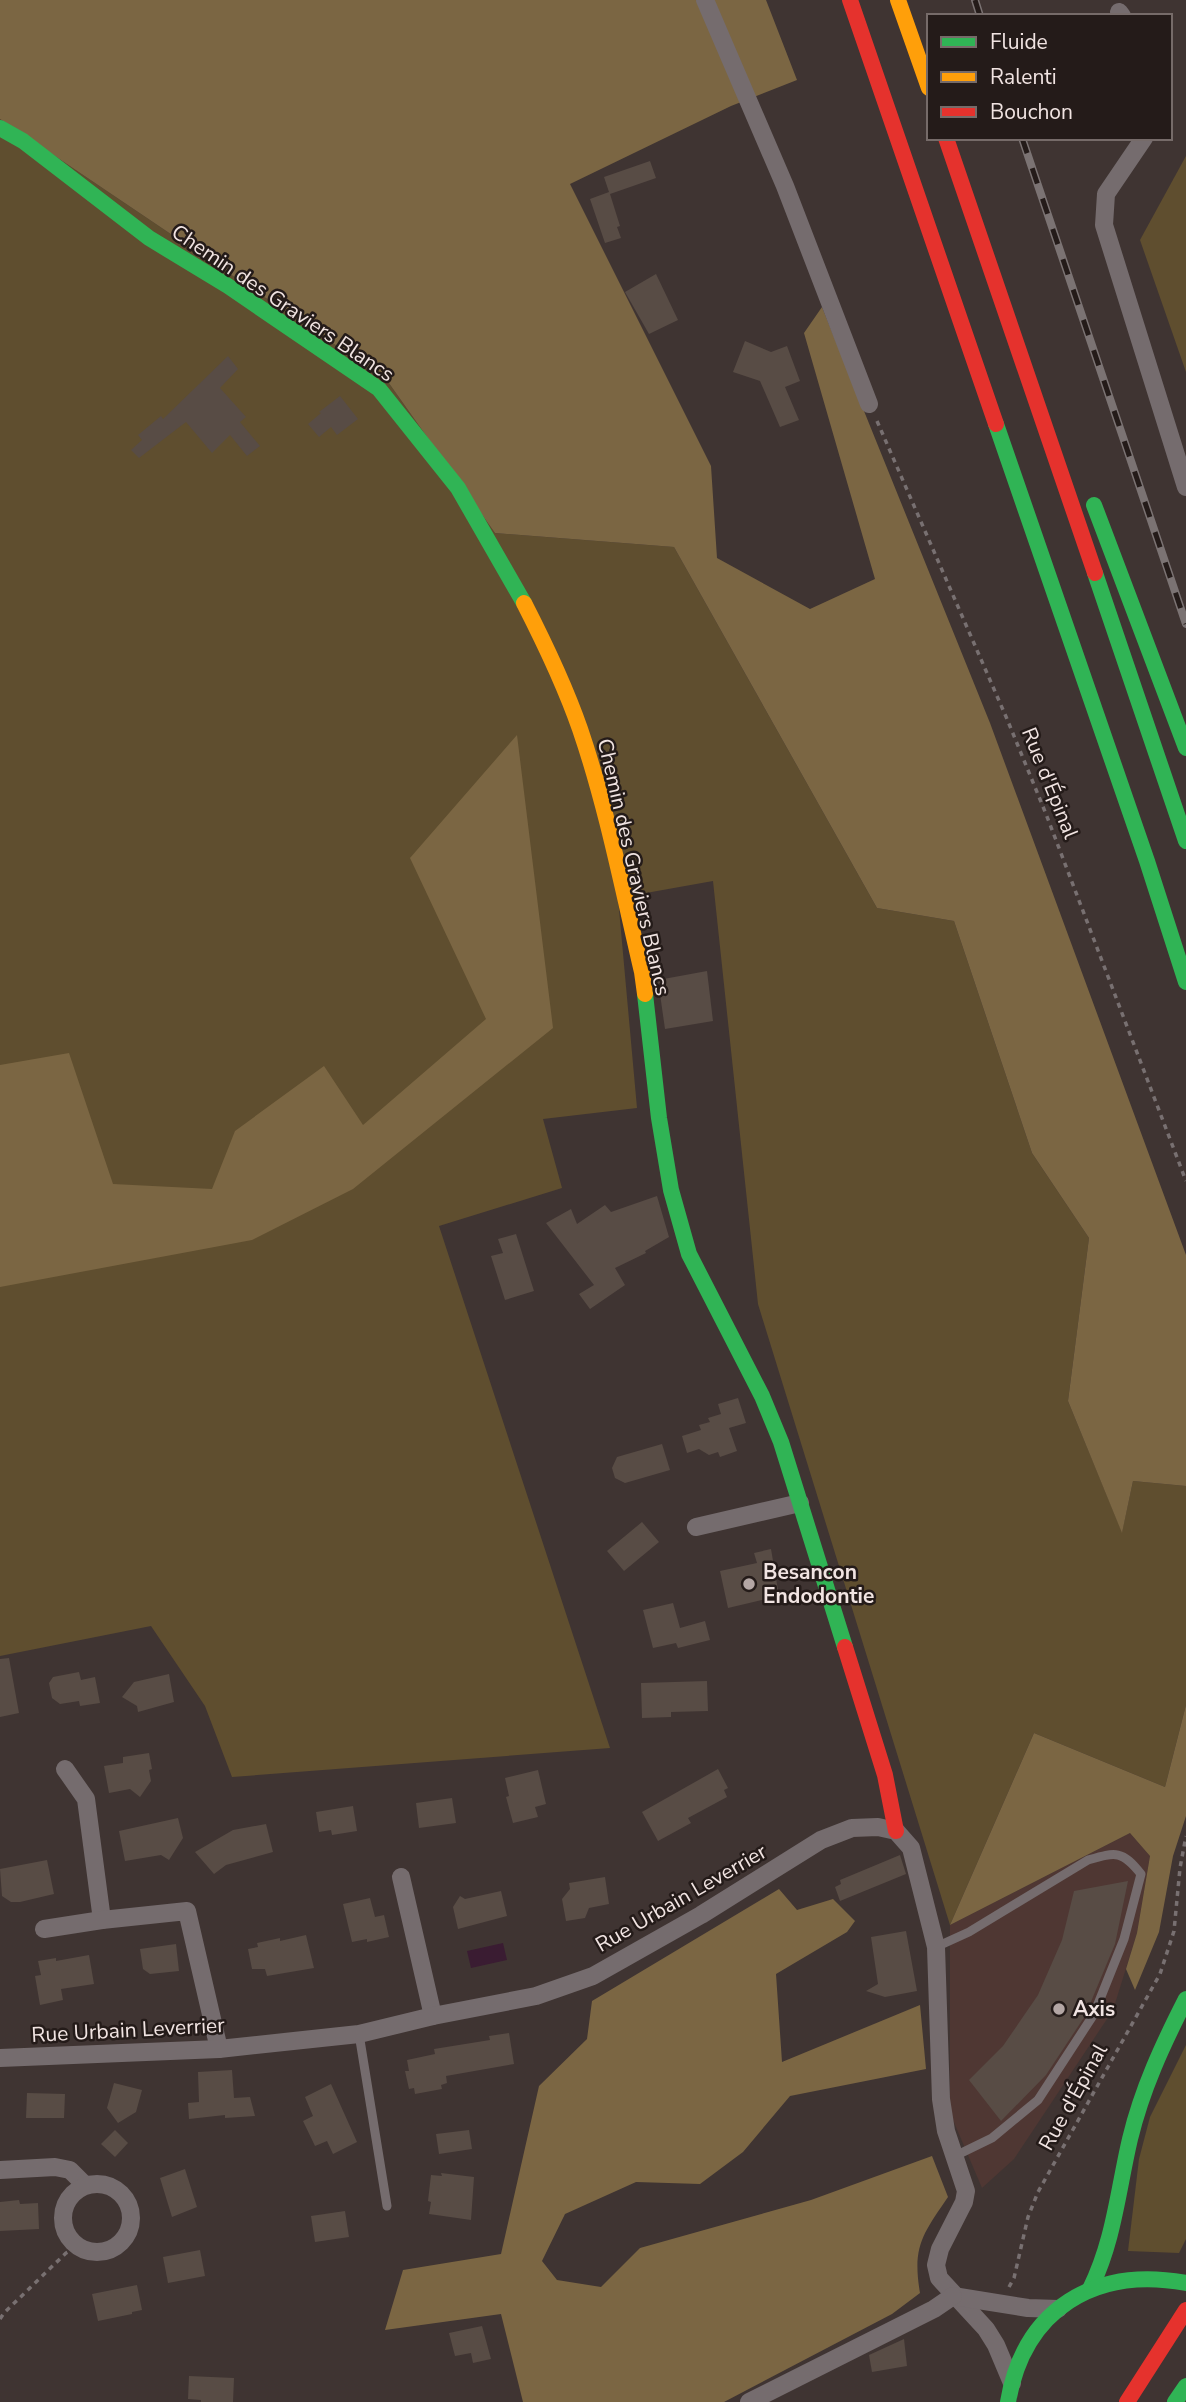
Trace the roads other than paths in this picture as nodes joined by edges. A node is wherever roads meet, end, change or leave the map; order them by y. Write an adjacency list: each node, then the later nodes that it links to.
1 (705, 0): 12 (street)
2 (850, 0): 17 (main road)
3 (898, 0): 4 (main road)
4 (913, 42): 5 (main road); 6 (main road)
5 (927, 72)
6 (927, 82)
7 (0, 128): 18 (main road, Chemin des Graviers Blancs)
8 (947, 140): 16 (main road)
9 (958, 140): 11 (main road)
10 (1143, 140): 14 (street)
11 (980, 187)
12 (869, 404)
13 (1088, 487): 15 (main road)
14 (1186, 487)
15 (1186, 748)
16 (1186, 841)
17 (1186, 982)
18 (800, 1503): 19 (street); 21 (main road, Chemin des Graviers Blancs)
19 (696, 1527)
20 (65, 1769): 23 (street)
21 (896, 1831): 25 (street); 27 (street, Rue Urbain Leverrier)
22 (401, 1877): 27 (street)
23 (102, 1920): 24 (street); 29 (street)
24 (44, 1929)
25 (936, 1947): 31 (street); 31 (lane)
26 (1186, 1999): 36 (main road)
27 (433, 2016): 28 (street, Rue Urbain Leverrier)
28 (359, 2034): 29 (street, Rue Urbain Leverrier); 34 (lane)
29 (219, 2049): 30 (street, Rue Urbain Leverrier)
30 (0, 2058)
31 (956, 2156): 37 (street)
32 (0, 2170): 33 (street)
33 (85, 2185): 33 (street)
34 (387, 2206)
35 (1186, 2283): 36 (main road)
36 (1090, 2289): 38 (main road)
37 (953, 2296): 38 (street); 40 (street); 42 (street)
38 (1058, 2309): 40 (main road)
39 (1186, 2310): 44 (main road)
40 (1012, 2383): 43 (main road)
41 (1186, 2386): 45 (main road)
42 (749, 2402)
43 (1008, 2402)
44 (1127, 2402)
45 (1175, 2402)

